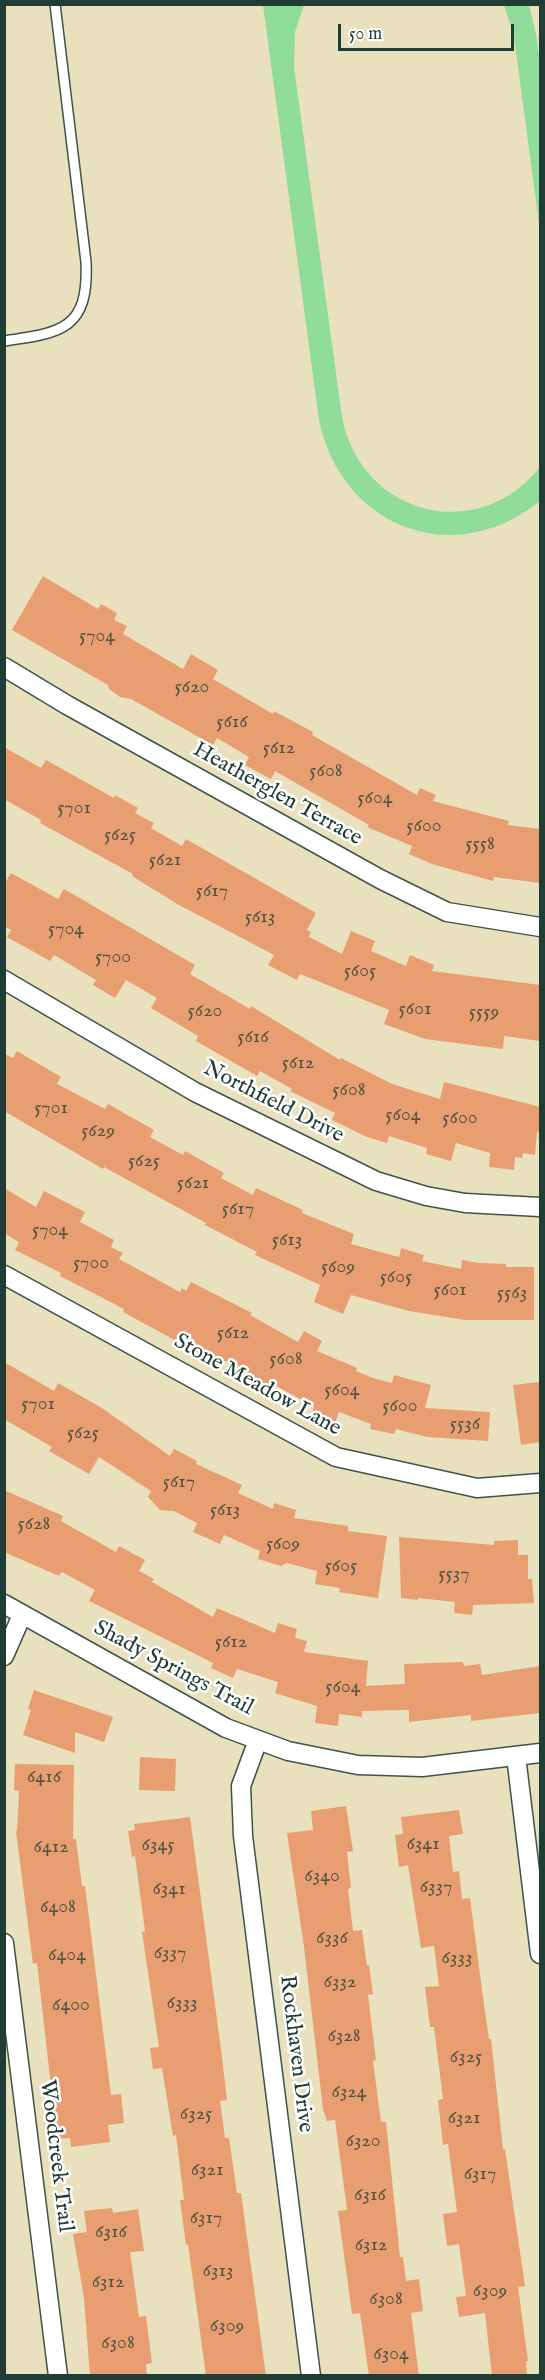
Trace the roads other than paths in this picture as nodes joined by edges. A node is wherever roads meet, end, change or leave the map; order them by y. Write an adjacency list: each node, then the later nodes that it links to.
1 (55, 4): 2 (lane)
2 (4, 341)
3 (4, 667): 4 (street, Heatherglen Terrace)
4 (540, 927)
5 (4, 980): 6 (street, Northfield Drive)
6 (540, 1207)
7 (4, 1275): 8 (street, Stone Meadow Lane)
8 (540, 1483)
9 (4, 1604): 10 (street, Shady Springs Trail)
10 (22, 1615): 11 (street); 12 (street, Shady Springs Trail)
11 (4, 1656)
12 (258, 1740): 14 (street, Shady Springs Trail); 18 (street, Rockhaven Drive)
13 (540, 1753): 14 (street, Shady Springs Trail)
14 (516, 1756): 16 (street)
15 (4, 1943): 17 (street, Woodcreek Trail)
16 (540, 1954)
17 (58, 2376)
18 (311, 2376)

